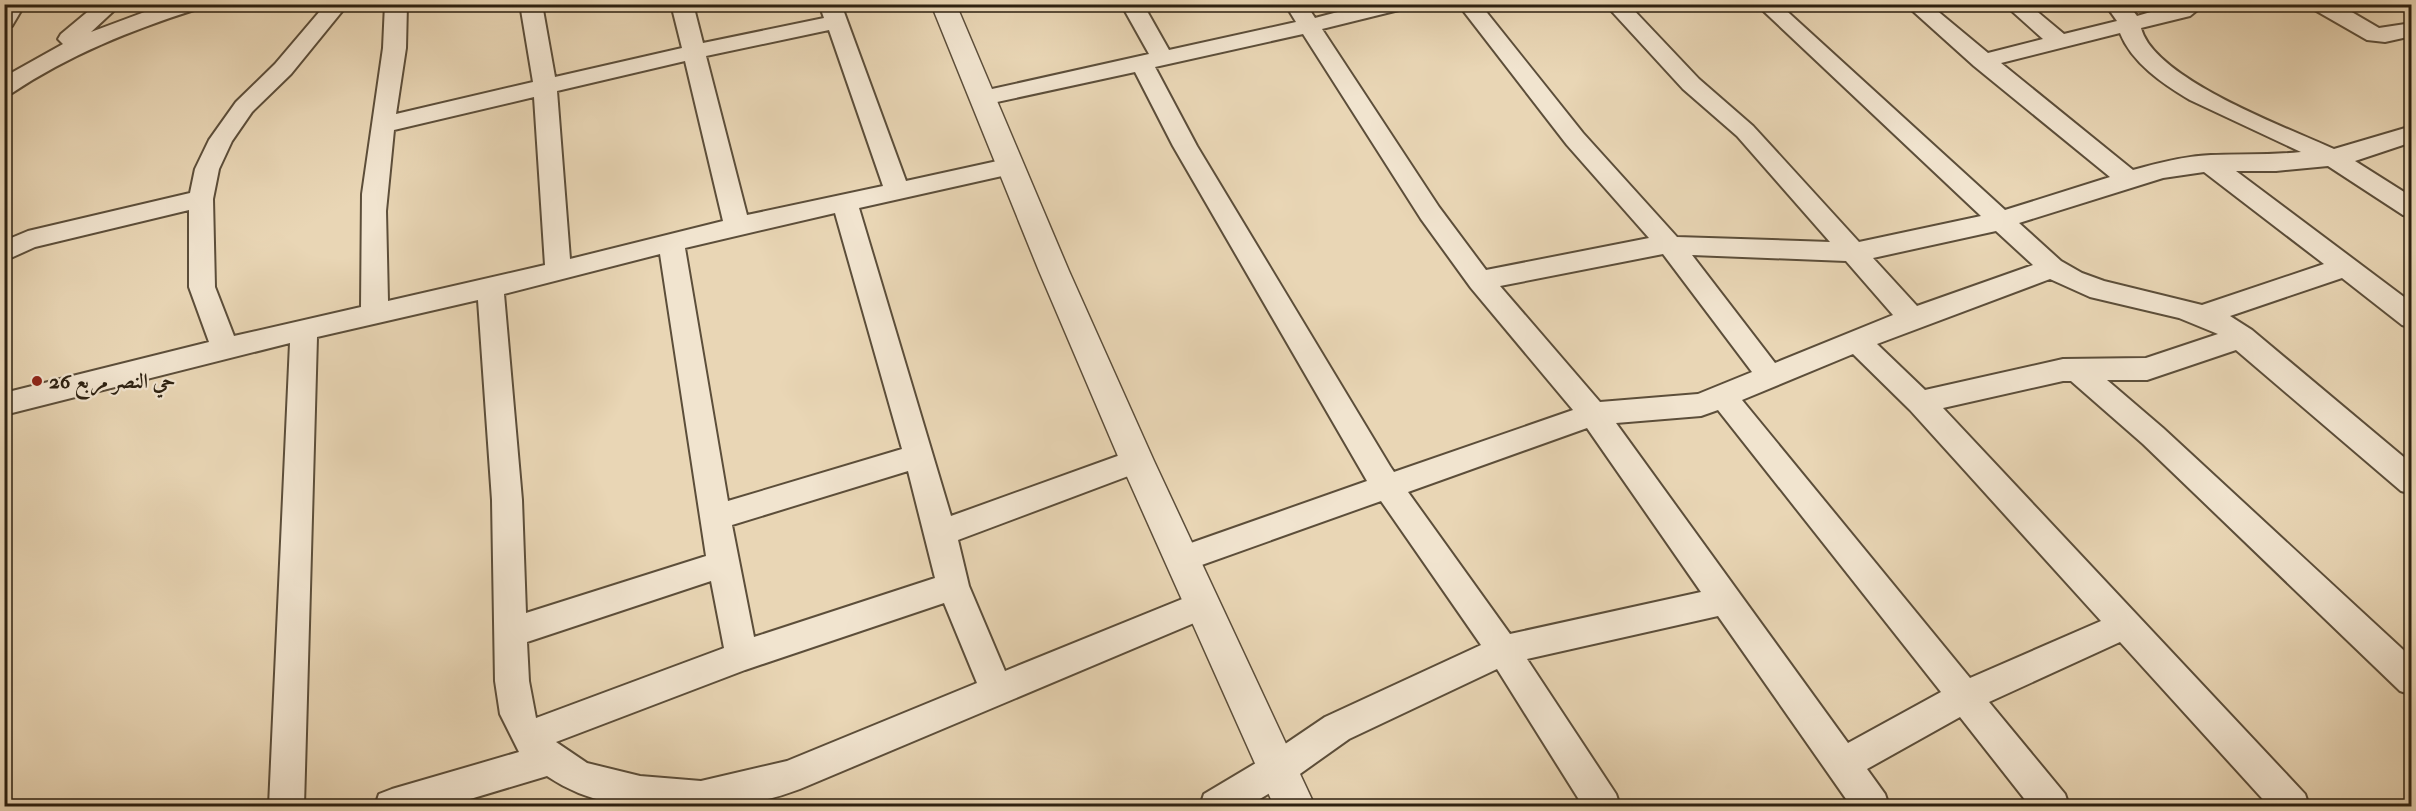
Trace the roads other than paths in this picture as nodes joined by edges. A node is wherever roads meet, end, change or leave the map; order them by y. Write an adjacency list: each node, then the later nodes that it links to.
1 (15, 4): 21 (street)
2 (111, 4): 28 (street)
3 (189, 4): 28 (street)
4 (338, 4): 39 (street)
5 (396, 4): 32 (street)
6 (531, 4): 29 (street)
7 (682, 4): 25 (street)
8 (943, 4): 31 (street)
9 (1132, 4): 26 (street)
10 (1395, 4): 20 (street)
11 (1468, 4): 45 (street)
12 (1615, 4): 47 (street)
13 (1766, 4): 42 (street)
14 (1915, 4): 27 (street)
15 (2014, 4): 24 (street)
16 (2115, 4): 22 (street)
17 (2194, 4): 22 (street)
18 (2321, 4): 23 (street)
19 (833, 13): 25 (street); 38 (street)
20 (1303, 15): 26 (street); 51 (street)
21 (4, 21)
22 (2130, 24): 24 (street); 34 (street)
23 (2412, 29)
24 (2060, 42): 27 (street)
25 (693, 52): 29 (street); 43 (street)
26 (1151, 59): 31 (street); 70 (street)
27 (1982, 61): 37 (street)
28 (38, 66): 30 (street)
29 (545, 87): 32 (street); 50 (street)
30 (4, 88)
31 (983, 98): 36 (street)
32 (383, 124): 53 (street)
33 (2412, 134): 34 (street)
34 (2333, 158): 35 (street); 41 (street)
35 (2209, 163): 37 (street); 48 (street)
36 (1011, 166): 38 (street); 68 (street)
37 (2129, 180): 42 (street)
38 (898, 192): 40 (street)
39 (201, 199): 46 (street); 60 (street)
40 (845, 204): 43 (street); 67 (street)
41 (2412, 209)
42 (1999, 221): 47 (street); 49 (street)
43 (737, 226): 44 (street)
44 (671, 242): 50 (street); 71 (street)
45 (1670, 245): 47 (street); 51 (street); 62 (street)
46 (4, 252)
47 (1852, 252): 55 (street)
48 (2345, 267): 54 (street); 56 (street)
49 (2052, 268): 54 (street); 55 (street)
50 (558, 270): 52 (street)
51 (1480, 281): 66 (street)
52 (490, 288): 53 (street); 79 (street)
53 (375, 314): 57 (street)
54 (2204, 315): 58 (street)
55 (1912, 318): 59 (street)
56 (2412, 318)
57 (304, 330): 60 (street); 88 (street)
58 (2242, 337): 61 (street); 69 (street)
59 (1857, 341): 62 (street); 64 (street)
60 (225, 348): 65 (street)
61 (2078, 370): 64 (street); 82 (street)
62 (1770, 376): 63 (street)
63 (1723, 396): 66 (street); 84 (street)
64 (1920, 402): 78 (street)
65 (4, 404)
66 (1593, 414): 70 (street); 76 (street)
67 (917, 456): 71 (street); 72 (street)
68 (1137, 461): 72 (street); 73 (street)
69 (2412, 482)
70 (1388, 488): 73 (street); 80 (street)
71 (717, 517): 74 (street)
72 (941, 533): 75 (street)
73 (1182, 559): 77 (street)
74 (723, 564): 79 (street); 81 (street)
75 (953, 586): 81 (street); 83 (street)
76 (1727, 600): 80 (street); 86 (street)
77 (1202, 605): 83 (street); 87 (street)
78 (2125, 625): 84 (street); 95 (street)
79 (510, 633): 85 (street)
80 (1503, 650): 87 (street); 92 (street)
81 (742, 656): 85 (street)
82 (2412, 680)
83 (996, 689): 85 (street)
84 (1964, 698): 86 (street); 94 (street)
85 (538, 748): 89 (street)
86 (1841, 765): 93 (street)
87 (1278, 769): 90 (street); 91 (street)
88 (286, 807)
89 (392, 807)
90 (1217, 807)
91 (1295, 807)
92 (1603, 807)
93 (1872, 807)
94 (2052, 807)
95 (2292, 807)

